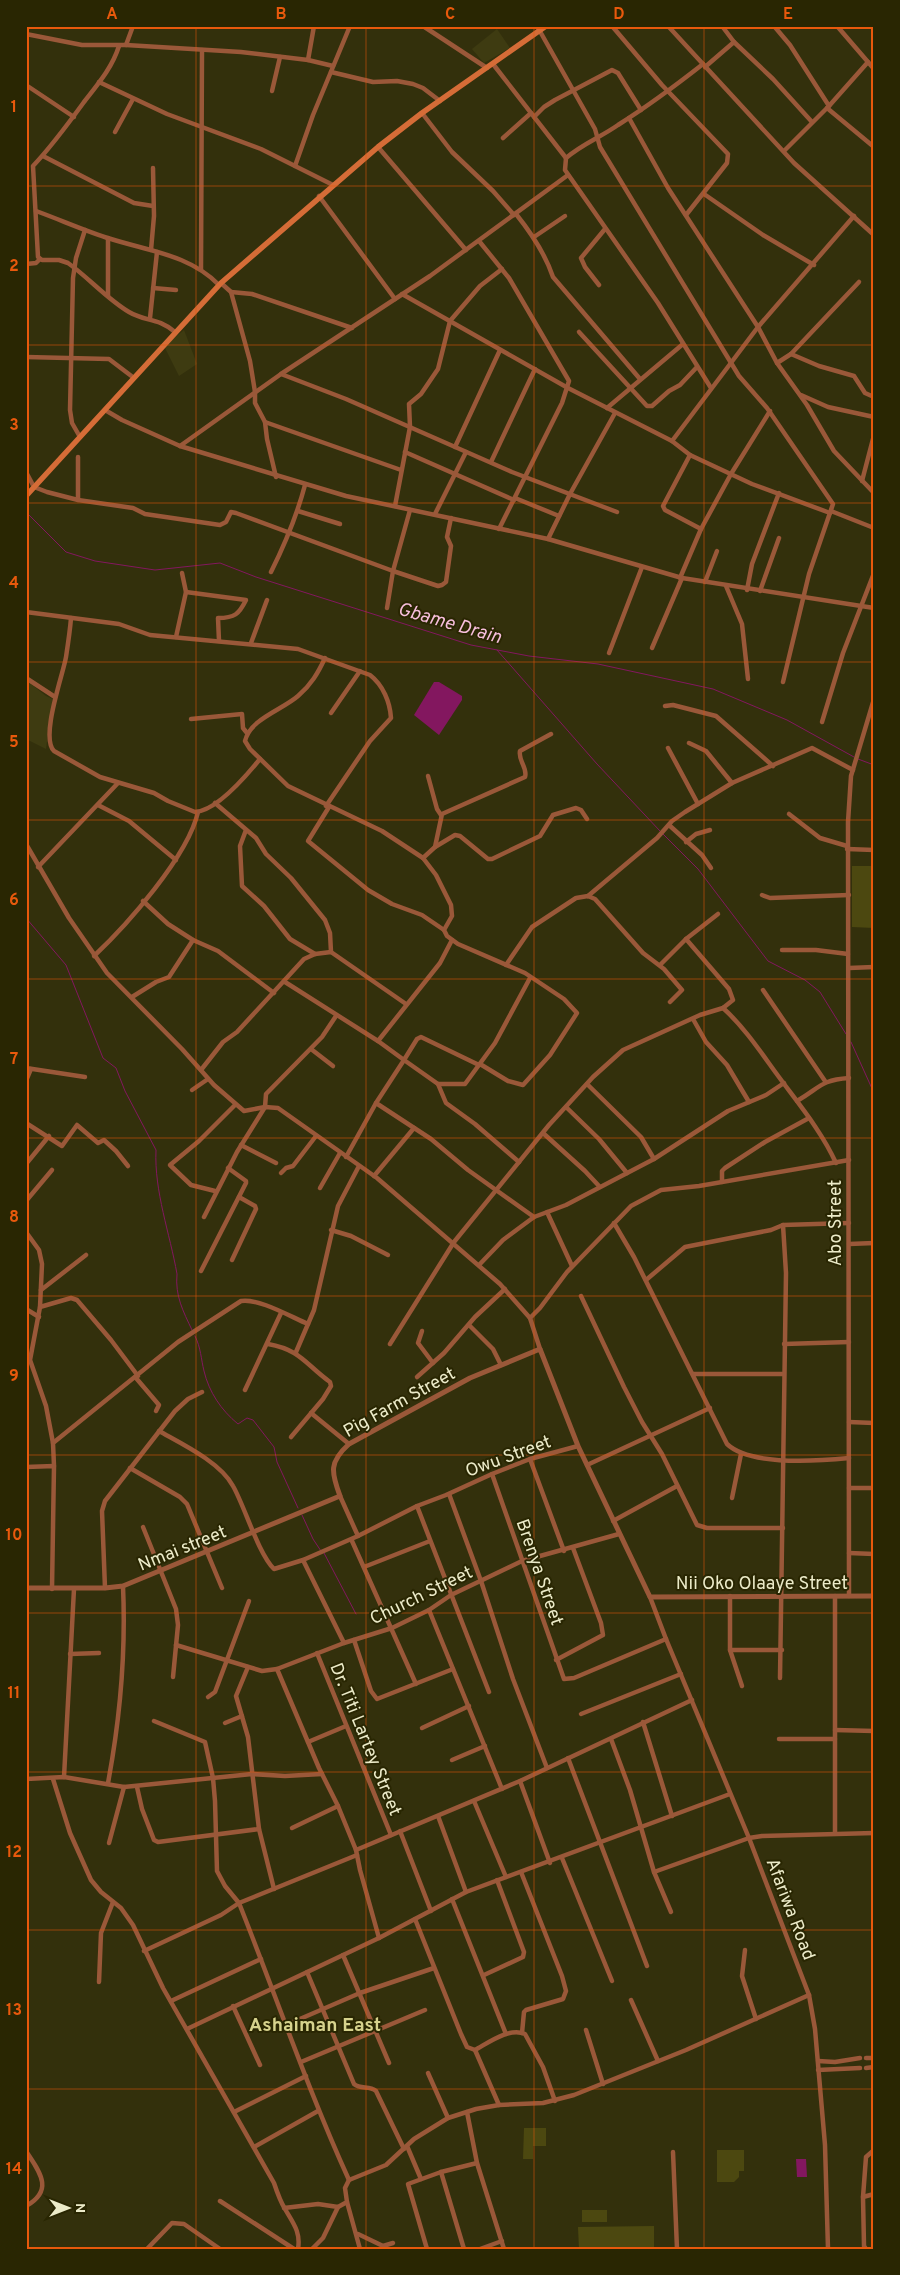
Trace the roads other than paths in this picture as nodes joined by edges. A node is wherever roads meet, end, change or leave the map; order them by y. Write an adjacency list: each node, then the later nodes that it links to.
1 (134, 26): 14 (street)
2 (314, 26): 18 (street)
3 (350, 26): 23 (street)
4 (423, 26): 22 (street)
5 (546, 26): 11 (main road)
6 (612, 26): 28 (street)
7 (668, 26): 21 (street)
8 (722, 26): 13 (street)
9 (774, 26): 32 (street)
10 (837, 26): 19 (street)
11 (538, 29): 20 (main road); 29 (street)
12 (26, 34): 15 (street)
13 (734, 42): 21 (street); 38 (street)
14 (126, 45): 15 (street); 16 (street)
15 (119, 46): 25 (street)
16 (202, 50): 17 (street); 39 (street)
17 (280, 57): 18 (street); 27 (street)
18 (308, 60): 23 (street)
19 (868, 62): 24 (street); 32 (street)
20 (494, 64): 22 (main road); 35 (street)
21 (704, 65): 28 (street); 45 (street)
22 (486, 68): 31 (main road)
23 (332, 69): 31 (street); 50 (street)
24 (874, 69)
25 (99, 82): 30 (street); 36 (street)
26 (26, 85): 36 (street)
27 (272, 90)
28 (668, 91): 33 (street); 54 (street)
29 (572, 92): 33 (street); 35 (street); 41 (street)
30 (132, 99): 39 (street); 40 (street)
31 (440, 101): 34 (main road)
32 (828, 107): 38 (street); 44 (street)
33 (641, 110): 37 (street)
34 (422, 113): 43 (main road); 58 (street)
35 (533, 115): 42 (street); 47 (street)
36 (74, 116): 46 (street)
37 (629, 118): 41 (street); 59 (street)
38 (812, 122): 45 (street)
39 (202, 126): 50 (street); 75 (street)
40 (115, 132)
41 (598, 136): 47 (street); 97 (street)
42 (503, 138)
43 (378, 147): 53 (main road); 69 (street)
44 (874, 147)
45 (784, 152): 61 (street)
46 (43, 156): 49 (street); 56 (street)
47 (566, 158): 52 (street)
48 (26, 166): 49 (street)
49 (33, 166): 57 (street)
50 (295, 166): 53 (street)
51 (152, 168): 56 (street)
52 (568, 175): 58 (street); 62 (street)
53 (333, 185): 55 (main road)
54 (704, 194): 59 (street); 73 (street)
55 (319, 196): 78 (main road); 85 (street)
56 (154, 206): 68 (street)
57 (36, 210): 63 (street); 71 (street)
58 (515, 214): 65 (street); 67 (street)
59 (686, 215): 88 (street)
60 (565, 216): 65 (street)
61 (854, 216): 64 (street); 73 (street)
62 (605, 229): 79 (street); 92 (street)
63 (86, 230): 66 (street); 74 (street)
64 (874, 235)
65 (534, 237): 103 (street)
66 (108, 238): 68 (street); 84 (street)
67 (479, 241): 69 (street); 76 (street)
68 (151, 250): 70 (street)
69 (466, 250): 83 (street)
70 (157, 252): 75 (street); 80 (street)
71 (40, 259): 72 (street); 74 (street)
72 (26, 264)
73 (814, 265): 88 (street)
74 (74, 267): 84 (street); 96 (street)
75 (201, 269): 78 (street)
76 (502, 269): 87 (street); 104 (street)
77 (859, 282): 94 (street)
78 (220, 284): 82 (street); 90 (main road)
79 (598, 285)
80 (153, 288): 81 (street); 86 (street)
81 (176, 290)
82 (232, 292): 89 (street); 107 (street)
83 (402, 294): 85 (street); 87 (street)
84 (108, 296): 86 (street)
85 (395, 298): 89 (street)
86 (150, 318): 90 (street)
87 (450, 321): 93 (street); 116 (street)
88 (758, 327): 97 (street); 98 (street)
89 (352, 328): 101 (street)
90 (175, 332): 102 (main road)
91 (579, 332): 106 (street)
92 (682, 344): 99 (street); 103 (street)
93 (500, 350): 100 (street); 121 (street)
94 (791, 354): 98 (street); 109 (street)
95 (26, 357): 96 (street)
96 (71, 359): 102 (street); 118 (street)
97 (731, 361): 105 (street); 112 (street)
98 (778, 363): 108 (street)
99 (697, 367): 105 (street); 106 (street)
100 (535, 370): 104 (street); 126 (street)
101 (281, 374): 107 (street); 116 (street)
102 (134, 378): 111 (main road)
103 (640, 379): 106 (street)
104 (568, 388): 110 (street); 132 (street)
105 (711, 388): 119 (street)
106 (629, 389): 110 (street)
107 (256, 392): 115 (street); 120 (street)
108 (799, 394): 114 (street); 133 (street)
109 (874, 397)
110 (607, 408): 113 (street)
111 (105, 410): 118 (main road); 120 (street)
112 (770, 411): 130 (street); 146 (street)
113 (615, 413): 119 (street); 138 (street)
114 (874, 418)
115 (265, 422): 127 (street); 131 (street)
116 (410, 427): 121 (street); 122 (street)
117 (874, 435): 133 (street)
118 (80, 437): 135 (main road)
119 (672, 441): 124 (street)
120 (180, 446): 131 (street)
121 (456, 447): 123 (street)
122 (405, 452): 127 (street); 129 (street)
123 (466, 452): 126 (street); 129 (street)
124 (690, 456): 130 (street); 153 (street)
125 (78, 457): 141 (street)
126 (491, 462): 132 (street)
127 (401, 470): 142 (street)
128 (26, 472): 135 (street)
129 (454, 474): 140 (street); 147 (street)
130 (731, 474): 136 (street); 153 (street)
131 (276, 477): 134 (street)
132 (526, 477): 138 (street); 140 (street)
133 (862, 481): 137 (street)
134 (305, 485): 142 (street); 144 (street)
135 (34, 487): 139 (main road); 141 (street)
136 (778, 493): 146 (street); 166 (street)
137 (874, 493)
138 (570, 494): 145 (street); 148 (street)
139 (27, 495)
140 (514, 499): 148 (street); 151 (street)
141 (78, 500): 154 (street)
142 (395, 506): 143 (street)
143 (410, 510): 147 (street); 159 (street)
144 (298, 511): 150 (street); 154 (street)
145 (618, 512)
146 (830, 512): 152 (street); 169 (street)
147 (435, 514): 149 (street)
148 (559, 516): 156 (street)
149 (451, 518): 151 (street); 159 (street)
150 (340, 524)
151 (499, 528): 156 (street)
152 (874, 528)
153 (701, 529): 163 (street)
154 (289, 531): 159 (street); 160 (street)
155 (779, 538): 168 (street)
156 (548, 540): 158 (street)
157 (717, 551): 164 (street)
158 (642, 567): 163 (street); 180 (street)
159 (393, 571): 172 (street)
160 (271, 572)
161 (874, 573): 171 (street)
162 (182, 574): 167 (street)
163 (681, 578): 164 (street); 179 (street)
164 (705, 582): 165 (street)
165 (726, 586): 166 (street); 184 (street)
166 (747, 590): 168 (street)
167 (186, 592): 176 (street); 177 (street)
168 (760, 592): 169 (street)
169 (803, 598): 171 (street); 185 (street)
170 (267, 600): 178 (street)
171 (861, 606): 173 (street); 191 (street)
172 (387, 608)
173 (874, 608)
174 (26, 612): 175 (street)
175 (71, 618): 176 (street); 186 (street)
176 (176, 637): 177 (street)
177 (219, 641): 178 (street)
178 (251, 644): 181 (street)
179 (652, 648)
180 (608, 653)
181 (325, 658): 182 (street); 192 (street)
182 (360, 671): 189 (street); 205 (street)
183 (26, 678): 186 (street)
184 (748, 679)
185 (783, 682)
186 (55, 697): 200 (street)
187 (874, 699): 198 (street, Abo Street)
188 (665, 706): 197 (street)
189 (331, 713)
190 (191, 718): 192 (street)
191 (822, 722)
192 (247, 733): 196 (street)
193 (551, 734): 208 (street)
194 (688, 743): 201 (street)
195 (668, 748): 203 (street)
196 (260, 759): 202 (street); 205 (street)
197 (774, 766): 198 (street); 201 (street)
198 (853, 770): 216 (street, Abo Street)
199 (428, 776): 208 (street)
200 (118, 783): 204 (street); 206 (street)
201 (732, 783): 203 (street)
202 (215, 803): 206 (street); 211 (street)
203 (698, 804): 210 (street)
204 (98, 805): 219 (street); 220 (street)
205 (328, 806): 218 (street); 227 (street)
206 (198, 812): 219 (street)
207 (789, 814): 216 (street)
208 (441, 816): 215 (street)
209 (587, 819): 215 (street)
210 (668, 827): 213 (street); 224 (street)
211 (246, 830): 232 (street); 233 (street)
212 (710, 830): 213 (street)
213 (686, 842): 221 (street)
214 (26, 844): 220 (street)
215 (435, 847): 218 (street)
216 (847, 848): 217 (street); 223 (street, Abo Street)
217 (874, 850)
218 (423, 858): 227 (street)
219 (176, 860): 225 (street)
220 (38, 867): 235 (street)
221 (711, 868)
222 (762, 895): 223 (street)
223 (849, 895): 234 (street, Abo Street)
224 (588, 896): 236 (street); 237 (street)
225 (143, 901): 229 (street); 235 (street)
226 (718, 914): 228 (street)
227 (444, 930): 230 (street)
228 (686, 939): 237 (street); 247 (street)
229 (193, 940): 243 (street); 244 (street)
230 (452, 940): 236 (street); 246 (street)
231 (782, 950): 234 (street)
232 (331, 952): 233 (street); 246 (street)
233 (315, 954): 241 (street)
234 (848, 954): 239 (street, Abo Street)
235 (94, 956): 244 (street)
236 (506, 964): 240 (street)
237 (660, 965): 245 (street)
238 (874, 967): 239 (street)
239 (849, 968): 258 (street, Abo Street)
240 (530, 978): 253 (street); 253 (street)
241 (285, 982): 243 (street); 248 (street)
242 (763, 990): 261 (street)
243 (274, 993): 256 (street)
244 (132, 997): 256 (street)
245 (670, 1002)
246 (406, 1004): 250 (street)
247 (723, 1008): 249 (street); 262 (street)
248 (336, 1016): 250 (street); 251 (street)
249 (693, 1019): 264 (street); 267 (street)
250 (378, 1041): 252 (street)
251 (311, 1049): 254 (street); 270 (street)
252 (404, 1060): 253 (street); 263 (street); 268 (street)
253 (480, 1065): 263 (street)
254 (332, 1066)
255 (29, 1068): 257 (street); 260 (street)
256 (201, 1070): 259 (street)
257 (85, 1077)
258 (849, 1078): 261 (street); 282 (street, Abo Street)
259 (208, 1079): 265 (street); 269 (street)
260 (26, 1081)
261 (825, 1082): 266 (street)
262 (784, 1083): 266 (street); 267 (street)
263 (438, 1084): 283 (street)
264 (586, 1084): 271 (street); 281 (street)
265 (192, 1090)
266 (797, 1101): 272 (street)
267 (749, 1102): 281 (street)
268 (376, 1103): 274 (street); 280 (street)
269 (235, 1105): 270 (street); 297 (street)
270 (265, 1107): 277 (street); 278 (street)
271 (566, 1107): 275 (street); 292 (street)
272 (809, 1118): 284 (street); 294 (street)
273 (26, 1123): 276 (street)
274 (414, 1128): 293 (street); 298 (street)
275 (543, 1133): 283 (street); 295 (street)
276 (49, 1136): 285 (street); 287 (street)
277 (316, 1136): 279 (street); 291 (street)
278 (241, 1145): 286 (street); 289 (street)
279 (340, 1153): 280 (street); 296 (street)
280 (346, 1157): 288 (street)
281 (654, 1159): 292 (street)
282 (849, 1160): 284 (street); 305 (street, Abo Street)
283 (519, 1162): 298 (street)
284 (836, 1162): 294 (street)
285 (26, 1164)
286 (276, 1164)
287 (128, 1166)
288 (359, 1166): 293 (street); 307 (street)
289 (228, 1168): 297 (street); 299 (street)
290 (52, 1170): 300 (street)
291 (281, 1173)
292 (627, 1173): 295 (street)
293 (374, 1176): 309 (street)
294 (722, 1182): 304 (street)
295 (599, 1186): 301 (street)
296 (320, 1188)
297 (215, 1191): 302 (street)
298 (497, 1191): 303 (street); 309 (street)
299 (239, 1196): 314 (street); 317 (street)
300 (26, 1201)
301 (547, 1212): 303 (street); 316 (street)
302 (204, 1217)
303 (534, 1217): 315 (street)
304 (614, 1223): 316 (street); 318 (street)
305 (849, 1223): 306 (street); 311 (street, Abo Street)
306 (783, 1225): 318 (street); 333 (street)
307 (331, 1230): 313 (street); 327 (street)
308 (26, 1232): 320 (street)
309 (454, 1242): 315 (street); 332 (street)
310 (874, 1243): 311 (street)
311 (849, 1244): 330 (street, Abo Street)
312 (86, 1255): 320 (street)
313 (388, 1255)
314 (232, 1260)
315 (479, 1265): 319 (street)
316 (572, 1266): 326 (street)
317 (200, 1271)
318 (646, 1280): 339 (street)
319 (505, 1289): 326 (street); 328 (street)
320 (41, 1290): 322 (street)
321 (581, 1296): 351 (street)
322 (40, 1306): 325 (street); 341 (street)
323 (26, 1309): 325 (street)
324 (281, 1313): 327 (street); 331 (street); 341 (street)
325 (39, 1317): 336 (street)
326 (530, 1318): 334 (street)
327 (308, 1324): 335 (street)
328 (469, 1325): 337 (street); 338 (street)
329 (422, 1331): 337 (street)
330 (849, 1342): 333 (street); 348 (street, Abo Street)
331 (268, 1344): 335 (street); 343 (street)
332 (390, 1344)
333 (784, 1344): 340 (street)
334 (540, 1349): 338 (street, Pig Farm Street); 355 (street)
335 (296, 1352): 347 (street)
336 (28, 1360): 353 (street)
337 (433, 1363): 342 (street)
338 (502, 1365): 354 (street, Pig Farm Street)
339 (693, 1374): 340 (street); 345 (street)
340 (784, 1374): 359 (street)
341 (137, 1377): 346 (street); 353 (street)
342 (417, 1377)
343 (245, 1390)
344 (202, 1392): 350 (street)
345 (710, 1408): 351 (street); 356 (street)
346 (156, 1411)
347 (311, 1413): 352 (street); 354 (street)
348 (849, 1422): 349 (street); 357 (street, Abo Street)
349 (874, 1423)
350 (159, 1431): 363 (street); 375 (street)
351 (652, 1436): 360 (street); 365 (street)
352 (292, 1437)
353 (54, 1443): 361 (street)
354 (349, 1444): 369 (street, Pig Farm Street)
355 (578, 1446): 358 (street, Owu Street); 360 (street)
356 (741, 1454): 359 (street); 370 (street)
357 (849, 1458): 359 (street); 366 (street, Abo Street)
358 (530, 1459): 364 (street, Owu Street); 381 (street)
359 (784, 1460): 374 (street)
360 (587, 1465): 372 (street)
361 (54, 1466): 362 (street); 392 (street)
362 (26, 1467)
363 (130, 1468): 382 (street); 393 (street)
364 (492, 1474): 368 (street, Owu Street); 386 (street, Brenya Street)
365 (677, 1486): 372 (street); 374 (street)
366 (849, 1488): 367 (street); 383 (street, Abo Street)
367 (874, 1488)
368 (449, 1494): 371 (street); 389 (street)
369 (340, 1496): 375 (street, Nmai street); 377 (street, Pig Farm Street)
370 (732, 1498)
371 (417, 1506): 377 (street); 379 (street)
372 (613, 1521): 376 (street)
373 (143, 1527): 388 (street)
374 (782, 1528): 398 (street)
375 (254, 1533): 382 (street, Nmai street); 385 (street)
376 (619, 1534): 380 (street, Church Street); 402 (street)
377 (358, 1536): 378 (street)
378 (352, 1540): 385 (street); 387 (street)
379 (430, 1541): 387 (street); 396 (street)
380 (572, 1548): 381 (street, Church Street); 416 (street)
381 (564, 1551): 386 (street, Church Street)
382 (207, 1552): 388 (street, Nmai street); 394 (street)
383 (849, 1553): 384 (street); 400 (street, Abo Street)
384 (874, 1554)
385 (303, 1560): 408 (street)
386 (522, 1561): 389 (street, Church Street); 416 (street, Brenya Street)
387 (364, 1568): 405 (street)
388 (161, 1571): 390 (street, Nmai street); 409 (street)
389 (481, 1581): 396 (street, Church Street); 445 (street)
390 (123, 1586): 393 (street, Nmai street); 453 (street)
391 (26, 1588): 392 (street, Nmai street)
392 (52, 1588): 395 (street, Nmai street)
393 (105, 1588): 395 (street, Nmai street)
394 (222, 1588)
395 (74, 1589): 414 (street)
396 (451, 1596): 404 (street, Church Street); 425 (street)
397 (730, 1596): 398 (street, Nii Oko Olaaye Street); 402 (street, Nii Oko Olaaye Street); 410 (street)
398 (782, 1596): 399 (street, Nii Oko Olaaye Street); 411 (street)
399 (835, 1596): 400 (street, Nii Oko Olaaye Street); 436 (street)
400 (849, 1596): 401 (street, Nii Oko Olaaye Street)
401 (874, 1596)
402 (650, 1597): 406 (street, Afariwa Road)
403 (249, 1601): 415 (street)
404 (429, 1610): 405 (street, Church Street); 419 (street)
405 (392, 1628): 407 (street, Church Street); 423 (street)
406 (666, 1639): 416 (street, Brenya Street); 420 (street, Afariwa Road)
407 (354, 1640): 408 (street, Church Street); 423 (street)
408 (344, 1643): 413 (street, Church Street)
409 (176, 1645): 415 (street, Church Street); 421 (street)
410 (730, 1650): 411 (street); 424 (street)
411 (782, 1650): 422 (street)
412 (99, 1653): 414 (street)
413 (317, 1653): 418 (street, Church Street); 434 (street, Dr. Titi Lartey Street)
414 (70, 1654): 448 (street)
415 (226, 1660): 417 (street, Church Street); 426 (street)
416 (556, 1660)
417 (248, 1667): 418 (street, Church Street); 430 (street)
418 (278, 1669): 441 (street)
419 (453, 1669): 423 (street); 428 (street)
420 (681, 1674): 427 (street, Afariwa Road); 429 (street)
421 (173, 1677)
422 (780, 1678)
423 (416, 1684)
424 (742, 1686)
425 (489, 1692)
426 (208, 1697)
427 (692, 1700): 432 (street); 457 (street, Afariwa Road)
428 (469, 1706): 435 (street); 442 (street)
429 (581, 1714)
430 (242, 1716): 433 (street); 446 (street)
431 (154, 1721): 449 (street)
432 (643, 1722): 438 (street); 461 (street)
433 (225, 1723)
434 (346, 1726): 441 (street); 469 (street, Dr. Titi Lartey Street)
435 (422, 1728)
436 (836, 1730): 437 (street); 440 (street)
437 (874, 1730)
438 (611, 1739): 443 (street); 462 (street)
439 (779, 1739): 440 (street)
440 (836, 1739): 466 (street)
441 (308, 1742): 447 (street)
442 (485, 1746): 444 (street); 456 (street)
443 (568, 1758): 445 (street); 471 (street)
444 (452, 1760)
445 (547, 1768): 452 (street)
446 (252, 1774): 447 (street); 449 (street); 464 (street)
447 (322, 1774): 459 (street)
448 (64, 1777): 451 (street); 453 (street)
449 (213, 1778): 455 (street); 468 (street)
450 (26, 1779): 451 (street)
451 (53, 1779): 483 (street)
452 (520, 1781): 456 (street); 475 (street)
453 (108, 1783): 454 (street)
454 (124, 1787): 455 (street); 472 (street)
455 (137, 1787): 468 (street)
456 (502, 1789): 458 (street)
457 (730, 1794): 461 (street); 470 (street, Afariwa Road)
458 (474, 1801): 460 (street); 478 (street)
459 (338, 1806): 463 (street); 473 (street)
460 (438, 1816): 465 (street); 481 (street)
461 (672, 1816): 462 (street)
462 (640, 1827): 471 (street); 477 (street)
463 (292, 1828)
464 (259, 1829): 468 (street); 480 (street)
465 (400, 1831): 469 (street); 485 (street)
466 (836, 1833): 467 (street); 470 (street)
467 (874, 1833)
468 (217, 1835): 484 (street)
469 (391, 1835): 473 (street)
470 (749, 1838): 477 (street); 501 (street, Afariwa Road)
471 (599, 1842): 474 (street); 493 (street)
472 (108, 1843)
473 (357, 1852): 480 (street); 488 (street)
474 (562, 1858): 475 (street); 498 (street)
475 (550, 1863): 476 (street)
476 (521, 1872): 478 (street); 512 (street)
477 (654, 1872): 486 (street)
478 (506, 1877): 479 (street)
479 (497, 1880): 481 (street); 496 (street)
480 (274, 1889): 484 (street)
481 (466, 1892): 482 (street)
482 (452, 1899): 485 (street); 496 (street)
483 (114, 1902): 490 (street); 497 (street)
484 (239, 1903): 490 (street); 492 (street)
485 (431, 1911): 487 (street)
486 (671, 1912)
487 (415, 1919): 488 (street); 494 (street)
488 (379, 1938): 491 (street)
489 (745, 1950): 507 (street)
490 (144, 1951): 503 (street)
491 (343, 1955): 495 (street); 500 (street)
492 (261, 1959): 499 (street); 503 (street)
493 (647, 1966)
494 (434, 1968): 500 (street); 515 (street)
495 (307, 1972): 499 (street); 505 (street)
496 (484, 1975): 513 (street)
497 (99, 1982)
498 (612, 1982)
499 (272, 1988): 504 (street); 508 (street)
500 (360, 1993): 505 (street); 511 (street)
501 (809, 1995): 507 (street); 519 (street, Afariwa Road)
502 (630, 2000): 518 (street)
503 (171, 2002): 509 (street)
504 (233, 2006): 509 (street); 522 (street)
505 (322, 2009): 508 (street); 514 (street)
506 (425, 2010): 511 (street)
507 (756, 2019): 518 (street)
508 (286, 2025): 520 (street)
509 (187, 2029): 532 (street)
510 (586, 2030): 528 (street)
511 (376, 2031): 514 (street); 521 (street)
512 (522, 2033): 513 (street); 529 (street)
513 (506, 2034): 515 (street)
514 (338, 2045): 520 (street); 536 (street)
515 (475, 2050): 530 (street)
516 (874, 2058): 517 (street)
517 (852, 2059): 519 (street); 524 (street)
518 (658, 2061): 528 (street)
519 (818, 2061): 525 (street, Afariwa Road)
520 (301, 2062): 527 (street)
521 (389, 2063)
522 (260, 2065)
523 (874, 2067): 524 (street)
524 (852, 2068): 525 (street)
525 (818, 2070): 565 (street, Afariwa Road)
526 (428, 2073): 534 (street)
527 (306, 2076): 531 (street); 532 (street)
528 (603, 2084): 529 (street)
529 (556, 2101): 530 (street)
530 (499, 2105): 533 (street)
531 (318, 2111): 535 (street); 543 (street)
532 (234, 2112): 535 (street)
533 (467, 2112): 534 (street); 540 (street)
534 (448, 2118): 536 (street)
535 (254, 2147): 550 (street)
536 (406, 2148): 542 (street); 543 (street)
537 (874, 2150): 545 (street)
538 (26, 2151): 548 (street)
539 (673, 2152): 564 (street)
540 (477, 2163): 541 (street); 552 (street)
541 (441, 2172): 542 (street); 561 (street)
542 (420, 2179): 560 (street)
543 (349, 2180): 547 (street)
544 (874, 2194): 545 (street)
545 (863, 2198): 566 (street)
546 (220, 2201): 556 (street)
547 (347, 2202): 549 (street); 551 (street)
548 (26, 2206)
549 (338, 2207): 550 (street); 558 (street)
550 (284, 2208): 557 (street)
551 (358, 2234): 553 (street); 559 (street)
552 (502, 2241): 562 (street); 563 (street)
553 (392, 2243)
554 (147, 2249): 555 (street)
555 (220, 2249)
556 (294, 2249)
557 (298, 2249)
558 (312, 2249)
559 (360, 2249)
560 (427, 2249)
561 (464, 2249)
562 (480, 2249)
563 (504, 2249)
564 (677, 2249)
565 (828, 2249)
566 (866, 2249)

